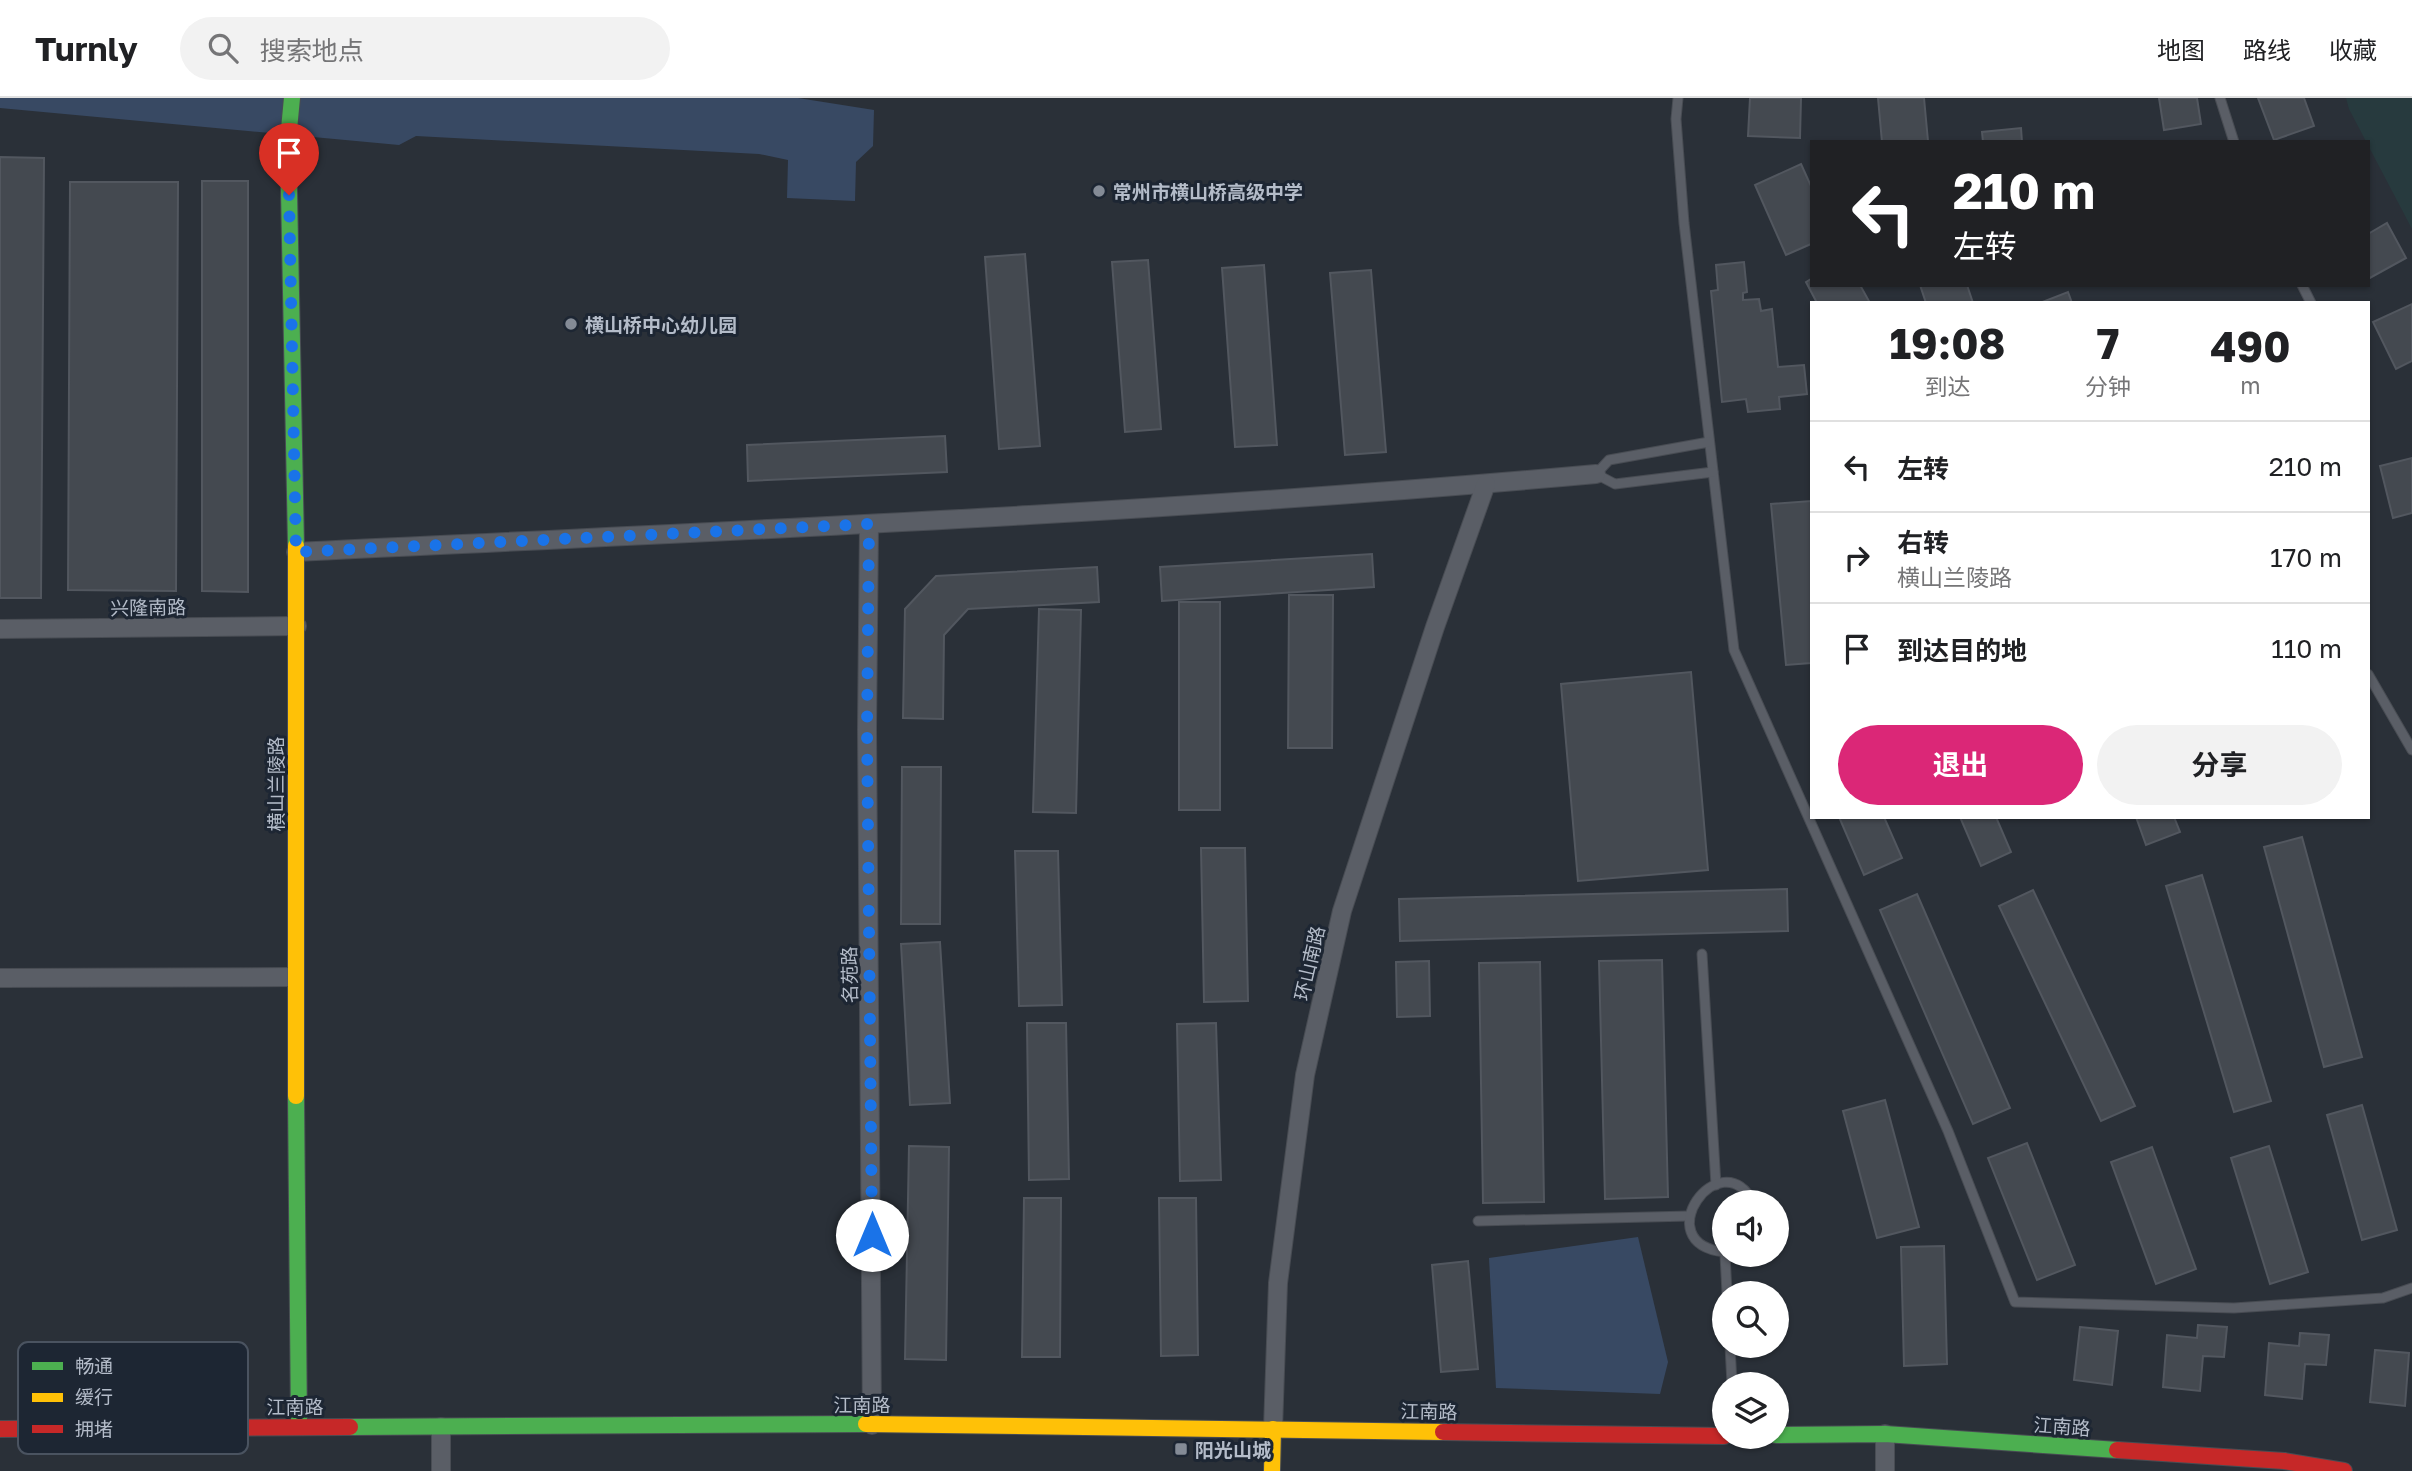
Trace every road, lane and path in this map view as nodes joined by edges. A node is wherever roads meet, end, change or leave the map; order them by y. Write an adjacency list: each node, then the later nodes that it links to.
1 (292, 98): 10 (main road, 横山兰陵路)
2 (1678, 98): 5 (lane)
3 (2220, 98): 4 (lane)
4 (2233, 140)
5 (1709, 442): 6 (lane); 7 (lane)
6 (1713, 472): 7 (lane); 23 (lane)
7 (1596, 474): 8 (street)
8 (1486, 484): 9 (street); 30 (street, 环山南路)
9 (869, 524): 10 (street); 24 (street, 名苑路)
10 (296, 552): 11 (main road, 横山兰陵路)
11 (297, 626): 12 (street, 兴隆南路); 16 (main road, 横山兰陵路)
12 (0, 629)
13 (2370, 677): 14 (lane)
14 (2412, 750)
15 (1702, 954): 18 (lane)
16 (295, 977): 17 (street); 26 (main road, 横山兰陵路)
17 (0, 978)
18 (1716, 1185): 19 (lane); 20 (lane)
19 (1742, 1190)
20 (1690, 1216): 21 (lane); 22 (lane)
21 (1478, 1221)
22 (1712, 1249)
23 (2412, 1288)
24 (872, 1425): 27 (main road, 江南路); 30 (main road, 江南路)
25 (248, 1427): 26 (main road, 江南路)
26 (299, 1427): 27 (main road, 江南路)
27 (441, 1427): 34 (street)
28 (0, 1429): 29 (main road, 江南路)
29 (18, 1429)
30 (1273, 1429): 33 (main road, 江南路); 35 (main road, 环山南路)
31 (1885, 1434): 32 (main road, 江南路); 36 (street); 37 (main road, 江南路)
32 (1789, 1435)
33 (1712, 1436)
34 (441, 1471)
35 (1272, 1471)
36 (1885, 1471)
37 (2344, 1471)

